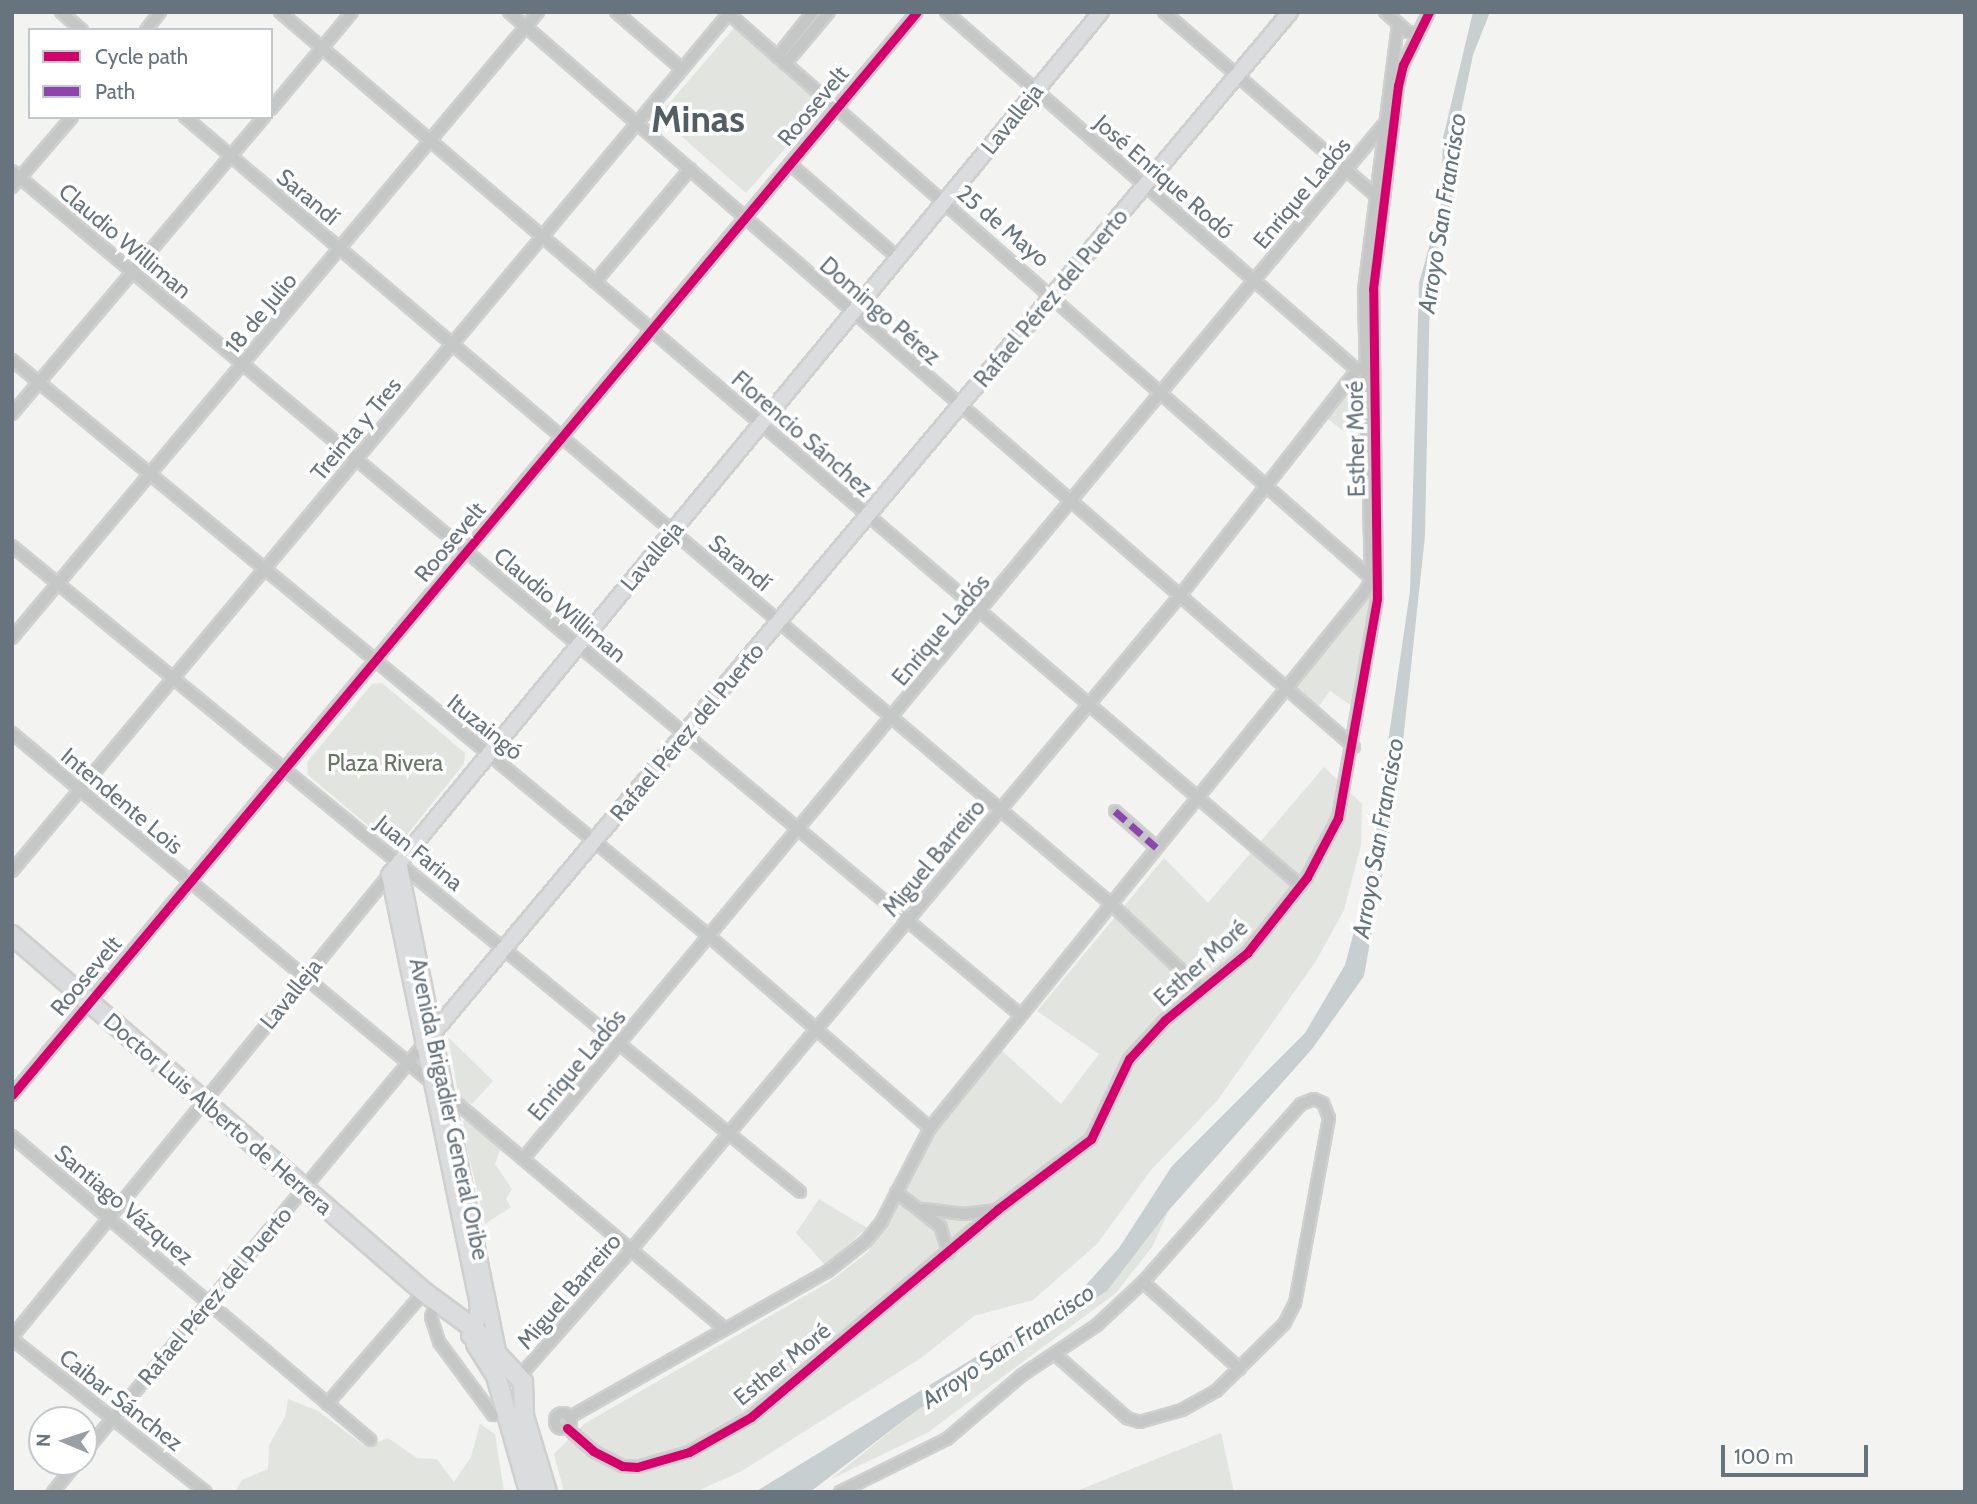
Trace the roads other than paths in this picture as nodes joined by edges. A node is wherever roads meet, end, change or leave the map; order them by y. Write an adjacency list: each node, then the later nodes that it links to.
1 (61, 12): 20 (street)
2 (160, 12): 21 (street)
3 (280, 12): 23 (street, Florencio Sánchez)
4 (352, 12): 23 (street)
5 (509, 12): 19 (street, Domingo Pérez)
6 (538, 12): 19 (street, 18 de Julio)
7 (616, 12): 25 (street)
8 (813, 12): 24 (street)
9 (828, 12): 24 (street)
10 (917, 12): 29 (street, Roosevelt)
11 (946, 12): 27 (street, José Enrique Rodó)
12 (1101, 12): 27 (main road, Lavalleja)
13 (1164, 12): 26 (street)
14 (1290, 12): 26 (main road, Rafael Pérez del Puerto)
15 (1385, 12): 18 (street)
16 (1429, 12): 22 (street, Esther Moré)
17 (728, 13): 24 (street, 25 de Mayo); 25 (street, Treinta y Tres)
18 (1398, 24): 22 (street); 34 (street, Esther Moré)
19 (526, 27): 33 (street, Domingo Pérez); 35 (street, 18 de Julio)
20 (80, 28)
21 (148, 28)
22 (1418, 33): 43 (street, Esther Moré)
23 (323, 48): 28 (street); 35 (street, Florencio Sánchez)
24 (781, 61): 29 (street, 25 de Mayo)
25 (682, 69): 33 (street, Treinta y Tres)
26 (1237, 76): 39 (street); 41 (main road, Rafael Pérez del Puerto)
27 (1036, 90): 41 (street, José Enrique Rodó); 44 (main road, Lavalleja)
28 (273, 107)
29 (836, 107): 37 (street, Roosevelt); 44 (street, 25 de Mayo)
30 (70, 119): 40 (street)
31 (187, 119): 36 (street, Sarandí)
32 (262, 119): 36 (street)
33 (637, 122): 38 (street, Domingo Pérez); 46 (street, Treinta y Tres)
34 (1385, 123): 39 (street, Enrique Ladós); 43 (street, Esther Moré)
35 (430, 141): 46 (street, Florencio Sánchez); 47 (street, 18 de Julio)
36 (231, 157): 47 (street, Sarandí); 49 (street)
37 (790, 164): 45 (street, Roosevelt); 48 (street)
38 (690, 169): 45 (street, Domingo Pérez); 51 (street)
39 (1346, 170): 43 (street); 50 (street, Enrique Ladós)
40 (16, 175): 42 (street); 49 (street, Claudio Williman)
41 (1145, 185): 50 (street, José Enrique Rodó); 52 (main road, Rafael Pérez del Puerto)
42 (12, 187)
43 (1378, 198): 58 (street, Esther Moré)
44 (944, 202): 48 (main road, Lavalleja); 52 (street, 25 de Mayo)
45 (746, 218): 53 (street, Domingo Pérez); 54 (street, Roosevelt)
46 (542, 236): 51 (street, Florencio Sánchez); 55 (street, Treinta y Tres)
47 (340, 249): 55 (street, Sarandí); 57 (street, 18 de Julio)
48 (898, 258): 53 (main road, Lavalleja)
49 (133, 273): 57 (street, Claudio Williman); 59 (street)
50 (1254, 280): 58 (street, José Enrique Rodó); 60 (street, Enrique Ladós)
51 (595, 282): 54 (street, Florencio Sánchez)
52 (1053, 295): 60 (street, 25 de Mayo); 61 (main road, Rafael Pérez del Puerto)
53 (853, 312): 61 (street, Domingo Pérez); 63 (main road, Lavalleja)
54 (652, 330): 63 (street, Florencio Sánchez); 64 (street, Roosevelt)
55 (452, 344): 64 (street, Sarandí); 65 (street, Treinta y Tres)
56 (12, 360): 59 (street, Ituzaingó)
57 (242, 364): 65 (street, Claudio Williman); 66 (street, 18 de Julio)
58 (1365, 365): 67 (street, Miguel Barreiro); 74 (street, Esther Moré)
59 (39, 382): 62 (street); 66 (street, Ituzaingó)
60 (1164, 394): 67 (street, 25 de Mayo); 68 (street, Enrique Ladós)
61 (960, 406): 68 (street, Domingo Pérez); 69 (main road, Rafael Pérez del Puerto)
62 (12, 414)
63 (761, 424): 69 (street, Florencio Sánchez); 70 (main road, Lavalleja)
64 (563, 438): 70 (street, Sarandí); 72 (street, Roosevelt)
65 (356, 460): 72 (street, Claudio Williman); 73 (street, Treinta y Tres)
66 (148, 475): 73 (street, Ituzaingó); 75 (street, 18 de Julio)
67 (1267, 486): 74 (street, 25 de Mayo); 76 (street, Miguel Barreiro)
68 (1072, 503): 76 (street, Domingo Pérez); 77 (street, Enrique Ladós)
69 (868, 515): 77 (street, Florencio Sánchez); 78 (main road, Rafael Pérez del Puerto)
70 (673, 531): 78 (street, Sarandí); 80 (main road, Lavalleja)
71 (12, 546): 75 (street, Juan Farina)
72 (467, 552): 80 (street, Claudio Williman); 81 (street, Roosevelt)
73 (264, 568): 81 (street, Ituzaingó); 82 (street, Treinta y Tres)
74 (1374, 580): 83 (street); 88 (street, Esther Moré)
75 (58, 583): 79 (street, 18 de Julio); 82 (street, Juan Farina)
76 (1179, 597): 83 (street, Domingo Pérez); 84 (street, Miguel Barreiro)
77 (981, 612): 84 (street, Florencio Sánchez); 85 (street, Enrique Ladós)
78 (779, 621): 85 (street, Sarandí); 87 (main road, Rafael Pérez del Puerto)
79 (12, 638)
80 (578, 646): 87 (street, Claudio Williman); 89 (main road, Lavalleja)
81 (375, 662): 89 (street, Ituzaingó); 90 (street, Roosevelt)
82 (174, 678): 90 (street, Juan Farina); 91 (street, Treinta y Tres)
83 (1286, 689): 88 (street, Domingo Pérez); 92 (street)
84 (1089, 704): 92 (street, Florencio Sánchez); 93 (street, Miguel Barreiro)
85 (892, 718): 93 (street, Sarandí); 95 (street, Enrique Ladós)
86 (12, 733): 91 (street, Intendente Lois)
87 (684, 735): 95 (street, Claudio Williman); 96 (main road, Rafael Pérez del Puerto)
88 (1354, 747): 102 (street, Esther Moré)
89 (488, 754): 96 (street, Ituzaingó); 98 (main road, Lavalleja)
90 (288, 771): 98 (street, Juan Farina); 101 (street, Roosevelt)
91 (80, 790): 99 (street, Treinta y Tres); 101 (street, Intendente Lois)
92 (1197, 797): 97 (street); 102 (street, Florencio Sánchez)
93 (1000, 810): 103 (street, Sarandí); 104 (street, Miguel Barreiro)
94 (1115, 811): 97 (street)
95 (799, 830): 104 (street, Claudio Williman); 106 (street, Enrique Ladós)
96 (595, 843): 106 (street, Ituzaingó); 107 (main road, Rafael Pérez del Puerto)
97 (1156, 847): 103 (street)
98 (399, 862): 100 (main road, Lavalleja); 107 (street, Juan Farina); 113 (main road, Avenida Brigadier General Oribe)
99 (12, 871)
100 (389, 875): 108 (street, Lavalleja); 115 (main road, Avenida Brigadier General Oribe)
101 (189, 882): 108 (street, Intendente Lois); 110 (street, Roosevelt)
102 (1300, 885): 109 (street, Esther Moré)
103 (1109, 902): 109 (street, Sarandí); 111 (street)
104 (908, 920): 111 (street, Claudio Williman); 112 (street, Miguel Barreiro)
105 (12, 935): 110 (highway, Doctor Luis Alberto de Herrera)
106 (709, 936): 112 (street, Ituzaingó); 114 (street, Enrique Ladós)
107 (504, 948): 113 (main road, Rafael Pérez del Puerto); 114 (street, Juan Farina)
108 (304, 979): 116 (street, Intendente Lois); 120 (street, Lavalleja)
109 (1202, 990): 129 (street, Esther Moré)
110 (90, 1003): 119 (street, Roosevelt); 120 (highway, Doctor Luis Alberto de Herrera)
111 (1018, 1014): 121 (street)
112 (818, 1028): 121 (street, Ituzaingó); 122 (street, Miguel Barreiro)
113 (433, 1034): 115 (main road, Rafael Pérez del Puerto); 118 (main road, Avenida Brigadier General Oribe)
114 (620, 1044): 122 (street, Juan Farina); 124 (street, Enrique Ladós)
115 (423, 1045): 116 (street, Rafael Pérez del Puerto); 117 (main road, Avenida Brigadier General Oribe)
116 (409, 1064): 117 (street, Intendente Lois); 125 (street, Rafael Pérez del Puerto)
117 (431, 1082): 118 (street, Intendente Lois); 133 (main road, Avenida Brigadier General Oribe)
118 (446, 1094): 124 (street, Intendente Lois); 133 (main road, Avenida Brigadier General Oribe)
119 (12, 1095)
120 (204, 1101): 125 (highway, Doctor Luis Alberto de Herrera); 130 (street, Lavalleja)
121 (930, 1128): 127 (street)
122 (729, 1133): 126 (street, Juan Farina); 131 (street, Miguel Barreiro)
123 (12, 1136): 130 (street, Santiago Vázquez)
124 (523, 1159): 131 (street, Intendente Lois)
125 (304, 1189): 135 (highway, Doctor Luis Alberto de Herrera); 136 (street, Rafael Pérez del Puerto)
126 (800, 1192)
127 (896, 1192): 128 (street); 137 (street)
128 (923, 1209): 129 (street); 132 (street)
129 (998, 1209): 132 (street, Esther Moré)
130 (110, 1218): 136 (street, Santiago Vázquez); 139 (street, Lavalleja)
131 (631, 1250): 137 (street, Intendente Lois); 143 (street, Miguel Barreiro)
132 (949, 1253): 137 (street, Esther Moré)
133 (476, 1266): 138 (main road, Avenida Brigadier General Oribe); 141 (main road, Avenida Brigadier General Oribe)
134 (1143, 1282): 140 (street); 142 (street); 142 (street)
135 (429, 1299): 138 (highway, Doctor Luis Alberto de Herrera); 146 (street); 147 (street)
136 (209, 1303): 146 (street, Santiago Vázquez); 148 (street, Rafael Pérez del Puerto)
137 (724, 1328)
138 (471, 1332): 141 (highway, Doctor Luis Alberto de Herrera); 144 (highway, Doctor Luis Alberto de Herrera)
139 (12, 1338): 148 (street, Caibar Sánchez)
140 (1055, 1354): 142 (street); 157 (street)
141 (499, 1356): 143 (highway, Doctor Luis Alberto de Herrera)
142 (1240, 1369)
143 (517, 1376): 144 (highway); 145 (highway)
144 (501, 1393): 145 (highway); 151 (highway, Doctor Luis Alberto de Herrera)
145 (523, 1396): 151 (highway)
146 (327, 1404): 150 (street, Santiago Vázquez)
147 (493, 1415)
148 (112, 1418): 149 (street, Rafael Pérez del Puerto); 154 (street, Caibar Sánchez)
149 (98, 1436)
150 (370, 1440)
151 (529, 1462): 155 (highway); 156 (highway)
152 (66, 1476): 153 (street)
153 (53, 1492)
154 (206, 1492)
155 (529, 1492)
156 (547, 1492)
157 (840, 1492)

